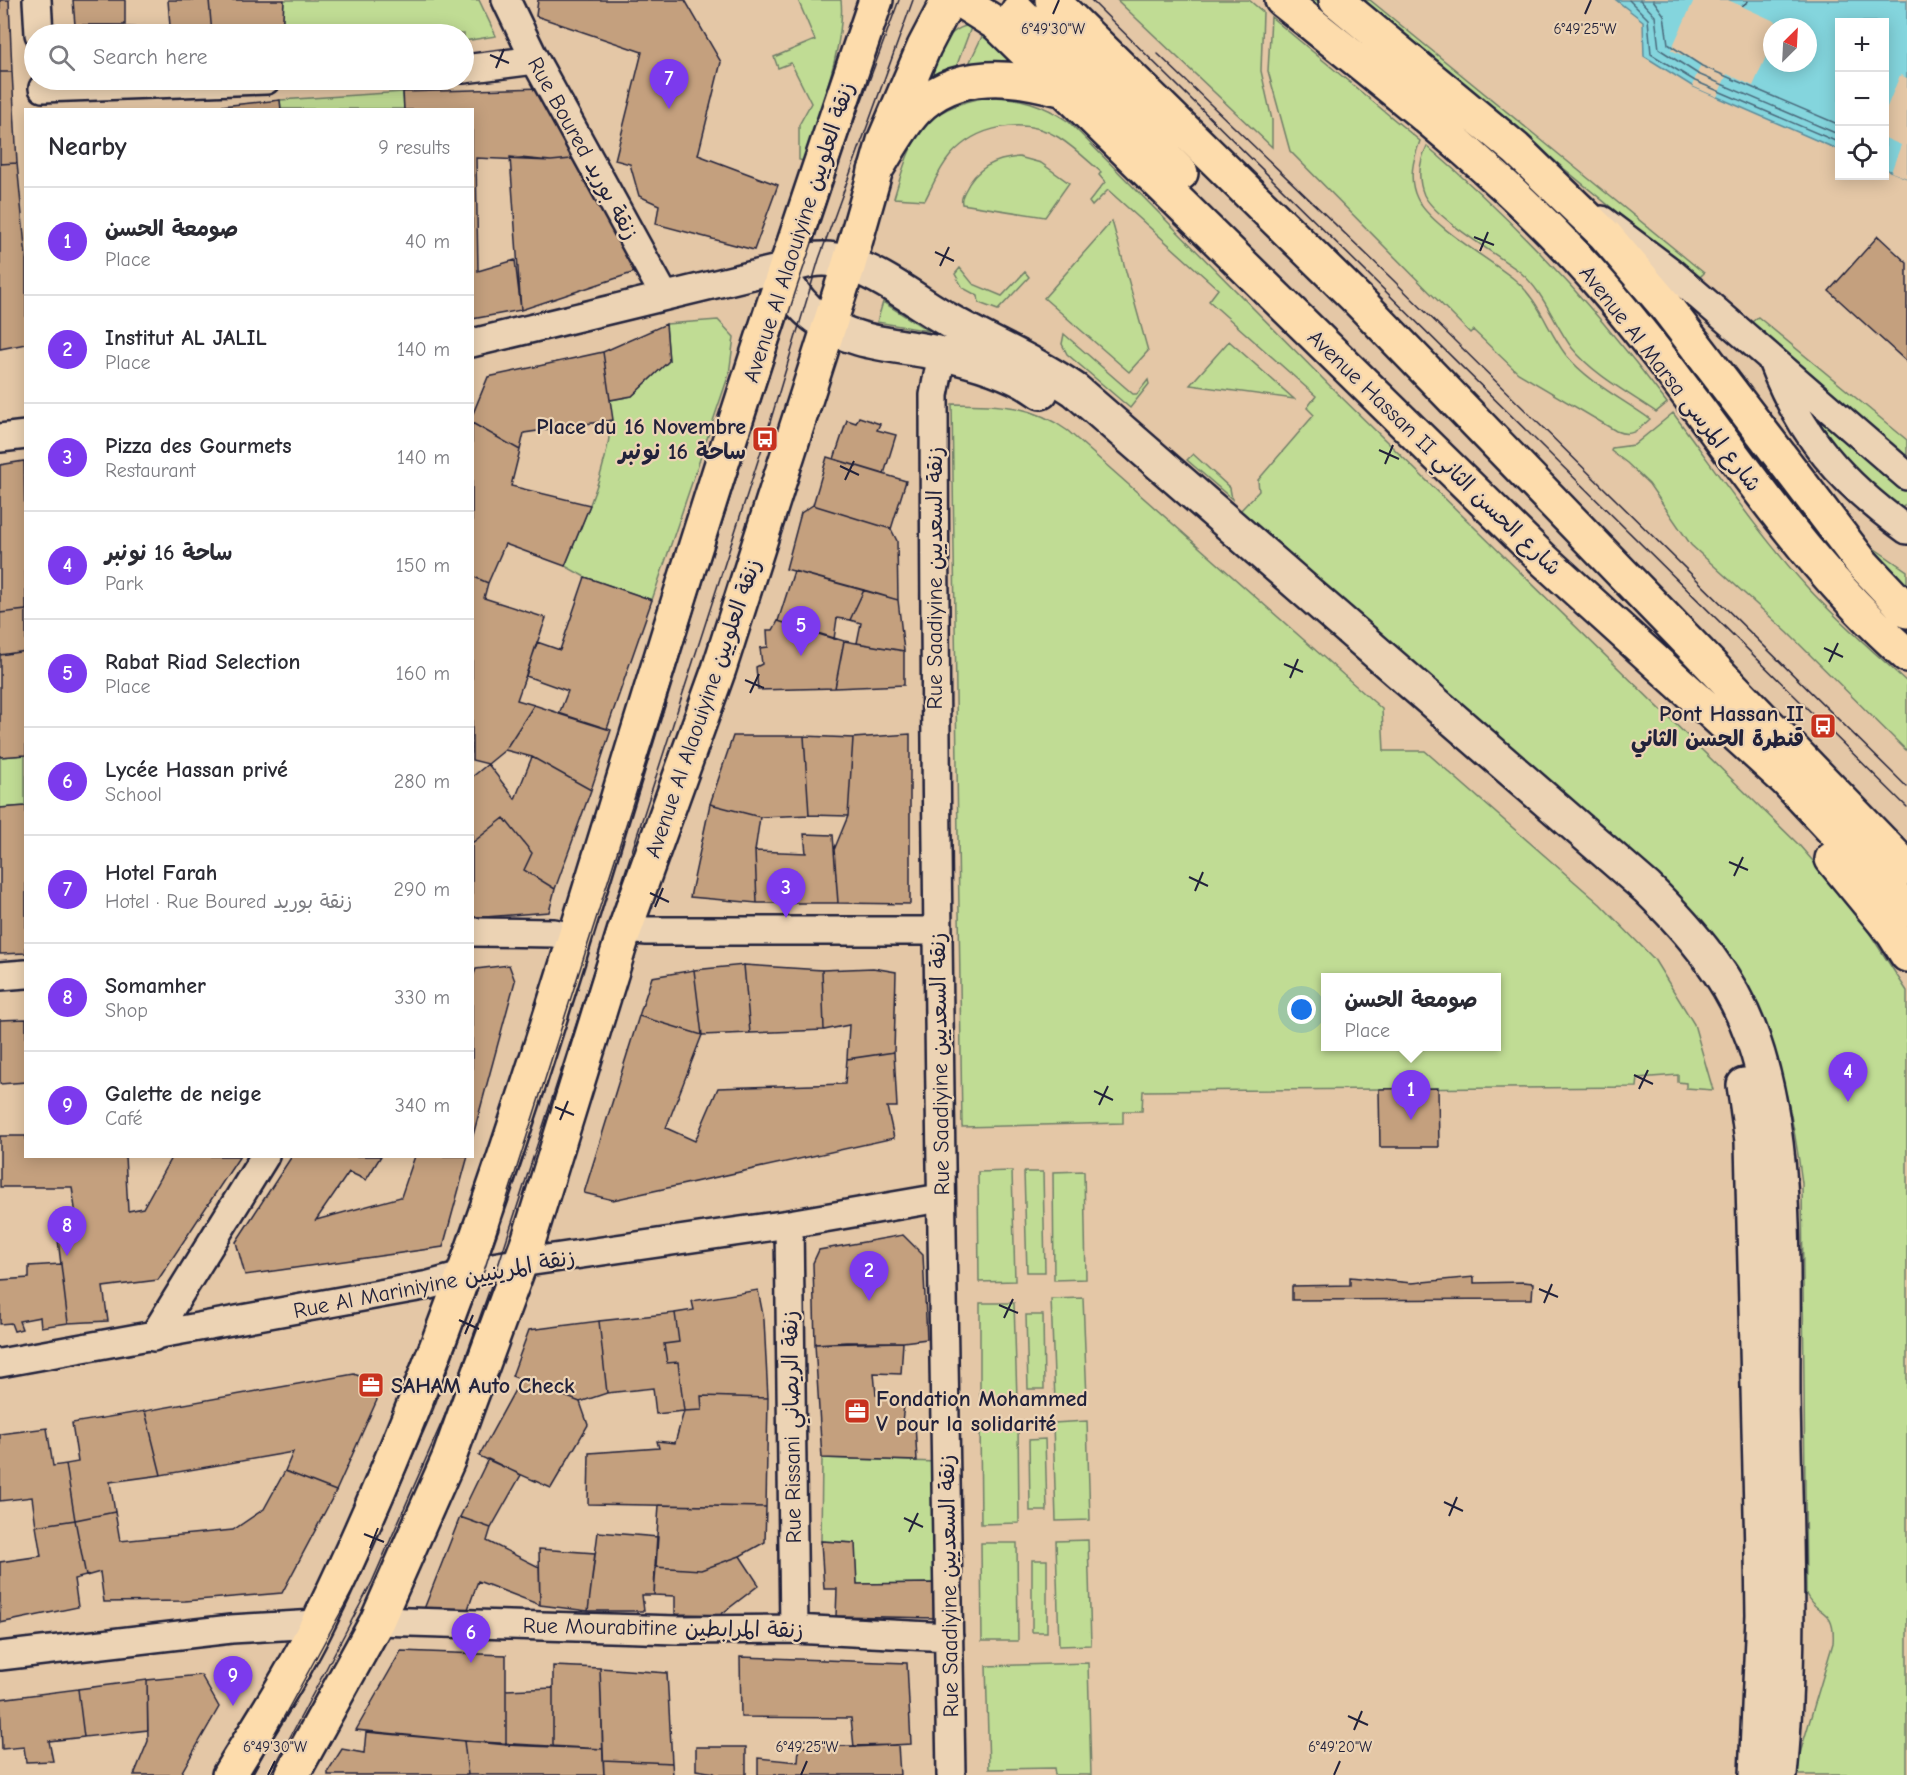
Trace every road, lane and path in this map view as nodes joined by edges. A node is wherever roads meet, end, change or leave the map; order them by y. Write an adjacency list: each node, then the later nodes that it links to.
1 (37, 0): 11 (street)
2 (506, 0): 12 (street, Rue Boured زنقة بوريد)
3 (943, 0): 8 (main road)
4 (957, 0): 8 (main road); 15 (main road, Avenue Hassan II شارع الحسن الثاني)
5 (1052, 0): 29 (main road, Avenue Hassan II شارع الحسن الثاني)
6 (1282, 0): 33 (main road, Avenue Al Marsa شارع المرسى)
7 (1336, 0): 18 (main road, Avenue Al Marsa شارع المرسى)
8 (948, 1): 17 (main road, Avenue Al Alaouiyine زنقة العلويين)
9 (870, 6): 20 (main road, Avenue Al Alaouiyine زنقة العلويين)
10 (1022, 6): 29 (main road); 31 (main road)
11 (38, 24)
12 (535, 60): 13 (street); 21 (street, Rue Boured زنقة بوريد)
13 (474, 68)
14 (80, 90): 16 (street)
15 (1065, 91): 17 (main road); 31 (main road, Avenue Hassan II شارع الحسن الثاني)
16 (43, 92)
17 (875, 171): 19 (main road, Avenue Al Alaouiyine زنقة العلويين)
18 (1573, 203): 25 (street); 32 (main road, Avenue Al Marsa شارع المرسى)
19 (849, 264): 20 (street); 22 (main road, Avenue Al Alaouiyine زنقة العلويين); 51 (street)
20 (785, 273): 21 (street); 22 (street); 40 (main road, Avenue Al Alaouiyine زنقة العلويين)
21 (664, 295): 23 (street)
22 (829, 326): 24 (street); 37 (main road, Avenue Al Alaouiyine زنقة العلويين)
23 (474, 342)
24 (942, 354): 38 (street, Rue Saadiyine زنقة السعديين); 51 (street)
25 (1770, 355): 28 (street); 30 (street)
26 (24, 435): 27 (street)
27 (0, 438)
28 (1907, 476)
29 (1574, 521): 35 (main road, Avenue Hassan II شارع الحسن الثاني)
30 (1907, 530)
31 (1545, 561): 34 (main road, Avenue Hassan II شارع الحسن الثاني)
32 (1907, 610)
33 (1907, 655)
34 (1786, 780): 36 (main road, Avenue Hassan II شارع الحسن الثاني); 41 (main road)
35 (1907, 868)
36 (1907, 909)
37 (625, 929): 38 (street); 47 (main road, Avenue Al Alaouiyine زنقة العلويين)
38 (937, 931): 45 (street, Rue Saadiyine زنقة السعديين)
39 (474, 932): 40 (street)
40 (576, 938): 48 (main road, Avenue Al Alaouiyine زنقة العلويين)
41 (1907, 956)
42 (24, 974): 43 (street)
43 (0, 976)
44 (264, 1158): 49 (street)
45 (940, 1198): 46 (street, Rue Al Mariniyine زنقة المرينيين); 55 (street, Rue Saadiyine زنقة السعديين)
46 (789, 1224): 47 (street, Rue Al Mariniyine زنقة المرينيين); 54 (street, Rue Rissani زنقة الريصاني)
47 (520, 1263): 48 (street, Rue Al Mariniyine زنقة المرينيين); 52 (main road, Avenue Al Alaouiyine زنقة العلويين)
48 (465, 1275): 49 (street, Rue Al Mariniyine زنقة المرينيين); 53 (main road, Avenue Al Alaouiyine زنقة العلويين)
49 (153, 1337): 50 (street, Rue Al Mariniyine زنقة المرينيين)
50 (0, 1363)
51 (1775, 1616): 60 (street); 61 (street)
52 (377, 1621): 54 (street, Rue Mourabitine زنقة المرابطين); 58 (main road, Avenue Al Alaouiyine زنقة العلويين)
53 (317, 1624): 56 (street); 57 (main road, Avenue Al Alaouiyine زنقة العلويين)
54 (794, 1629): 55 (street, Rue Mourabitine زنقة المرابطين)
55 (949, 1637): 59 (street, Rue Saadiyine زنقة السعديين)
56 (0, 1656)
57 (229, 1775)
58 (291, 1775)
59 (951, 1775)
60 (1756, 1775)
61 (1780, 1775)

